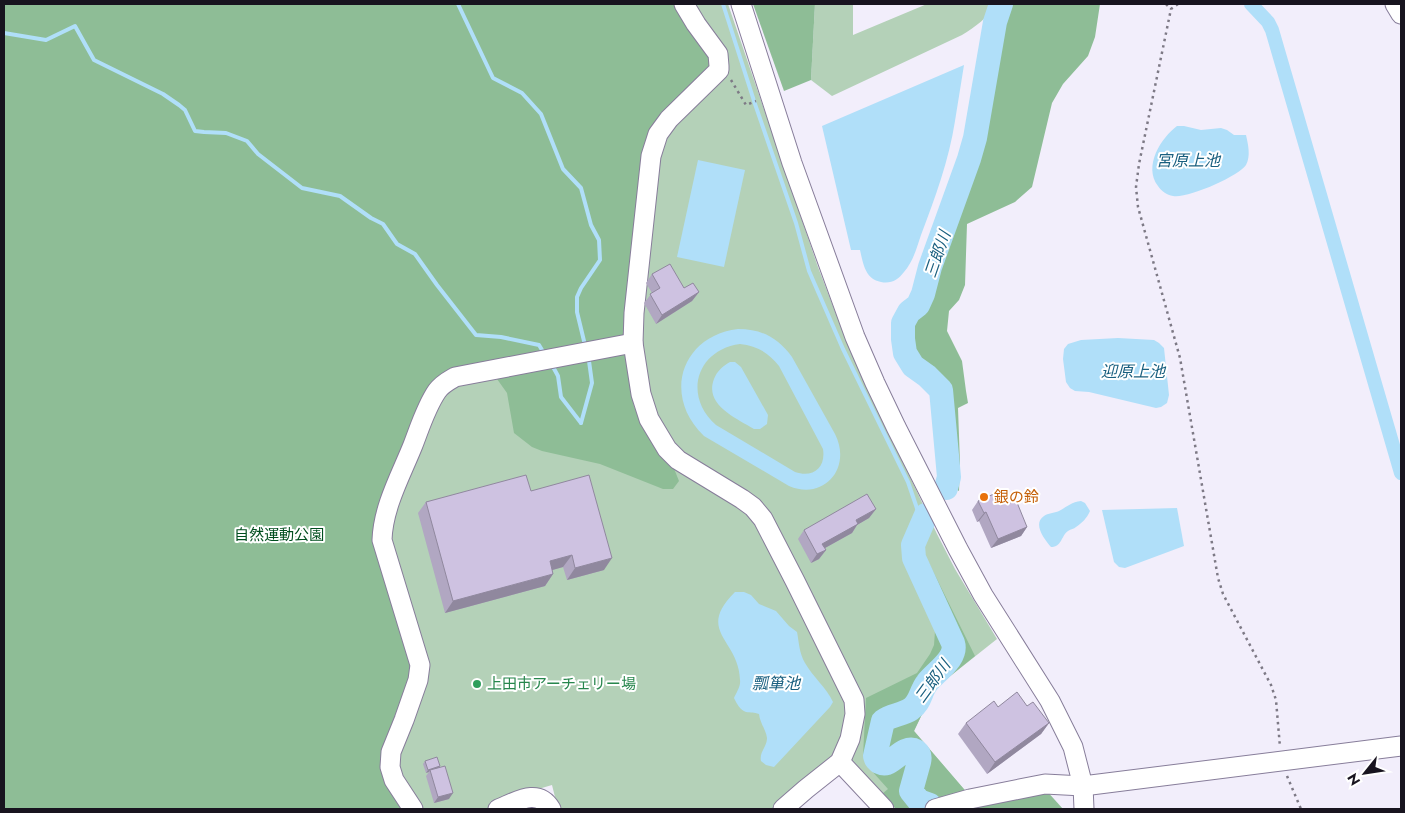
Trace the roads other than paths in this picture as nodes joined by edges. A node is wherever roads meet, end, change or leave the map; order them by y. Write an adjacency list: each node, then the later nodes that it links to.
1 (684, 4): 5 (street)
2 (741, 4): 8 (street)
3 (1395, 4): 4 (street)
4 (1401, 14)
5 (633, 342): 7 (street); 9 (street)
6 (1401, 746): 8 (street)
7 (840, 762): 12 (street); 13 (street)
8 (1083, 786): 14 (street); 15 (street)
9 (413, 809)
10 (498, 809): 11 (street)
11 (551, 809)
12 (784, 809)
13 (884, 809)
14 (935, 809)
15 (1084, 809)

